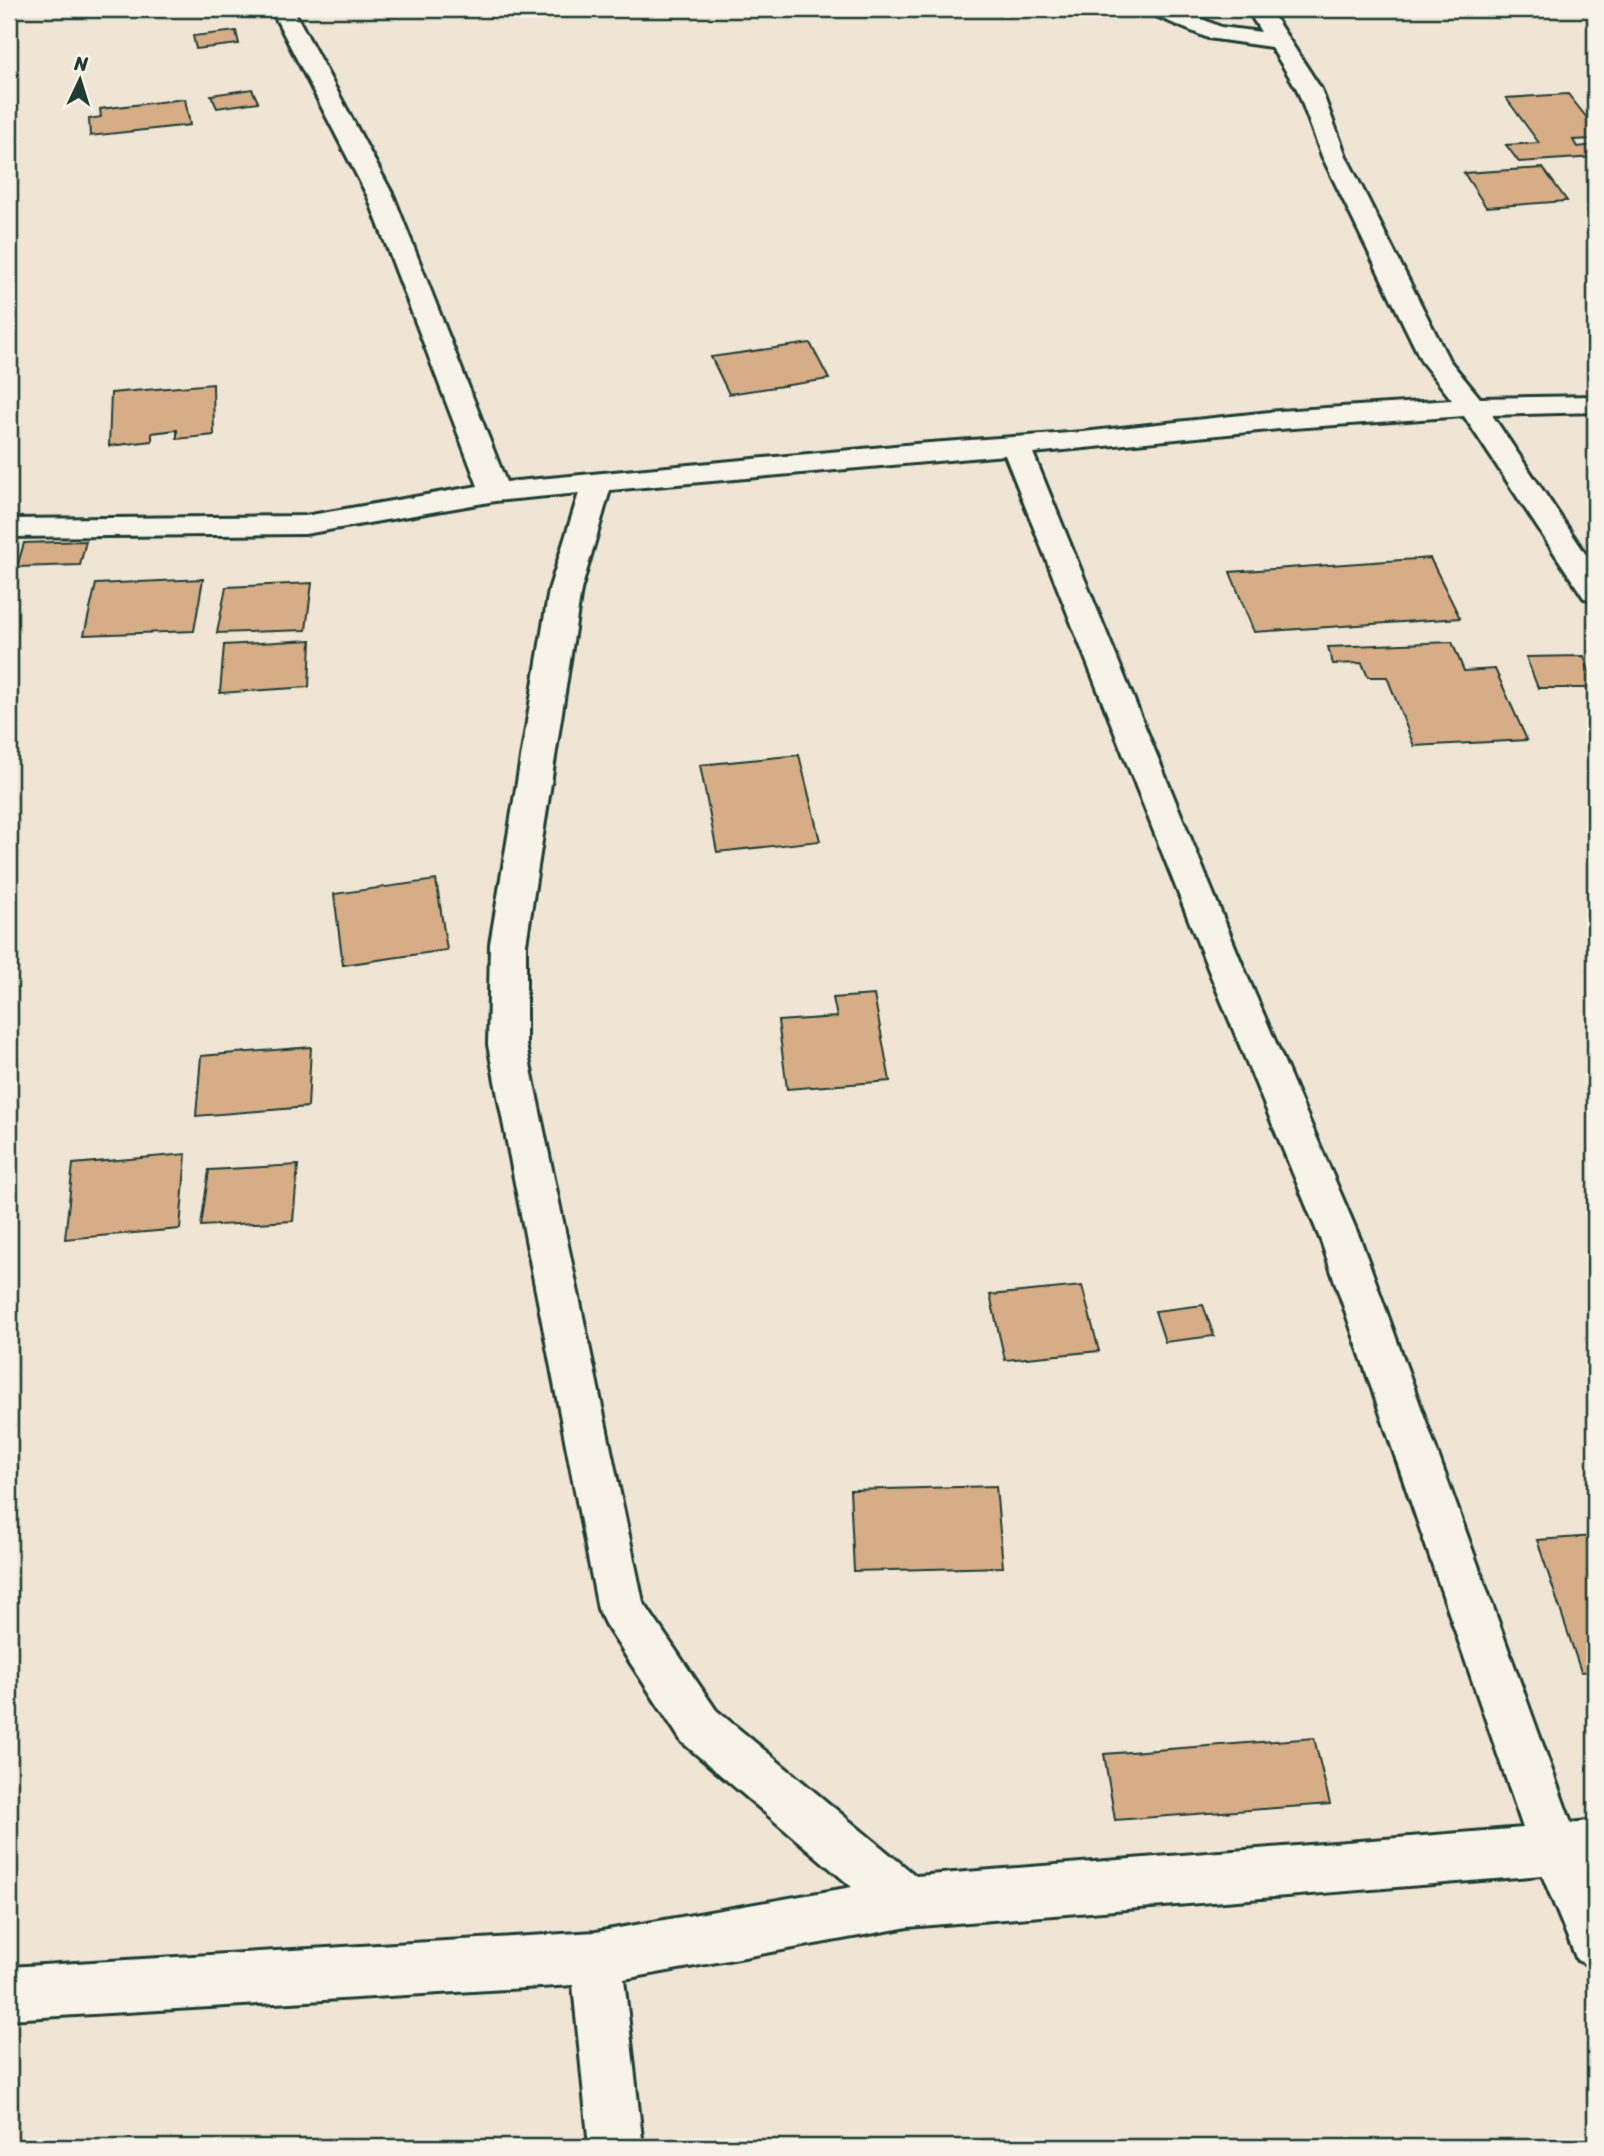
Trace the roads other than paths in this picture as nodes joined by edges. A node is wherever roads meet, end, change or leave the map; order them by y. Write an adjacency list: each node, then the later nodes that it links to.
1 (282, 9): 9 (street)
2 (1159, 9): 4 (street)
3 (1258, 9): 4 (street)
4 (1278, 41): 6 (street)
5 (1595, 404): 6 (street)
6 (1472, 407): 7 (street); 11 (street)
7 (1015, 445): 8 (street); 12 (street)
8 (597, 484): 9 (street); 13 (street)
9 (495, 492): 10 (street)
10 (9, 528)
11 (1595, 591)
12 (1576, 1847): 13 (street); 14 (street)
13 (908, 1902): 15 (street)
14 (1595, 1942)
15 (596, 1958): 16 (street); 17 (street)
16 (9, 1993)
17 (616, 2147)

